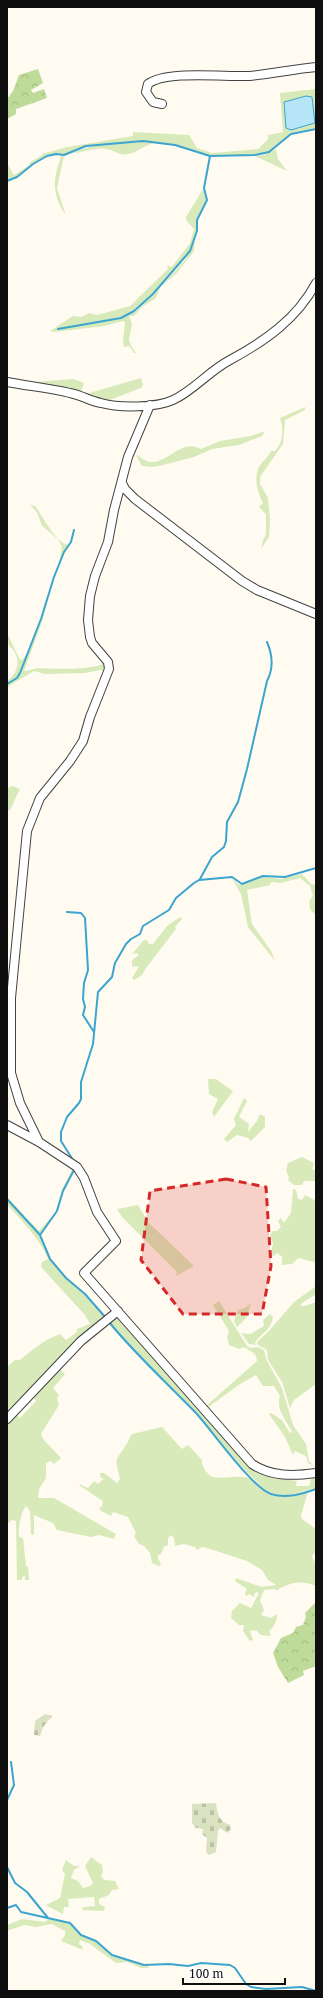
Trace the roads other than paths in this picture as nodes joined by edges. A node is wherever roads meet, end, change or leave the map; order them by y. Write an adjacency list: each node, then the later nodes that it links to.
1 (316, 67): 2 (street)
2 (162, 104)
3 (316, 283): 5 (street)
4 (7, 382): 5 (street)
5 (150, 406): 6 (street)
6 (122, 483): 7 (street); 9 (street)
7 (316, 614)
8 (7, 1125): 9 (street)
9 (39, 1142): 10 (street)
10 (118, 1311): 11 (street); 12 (street)
11 (7, 1419)
12 (316, 1473)

